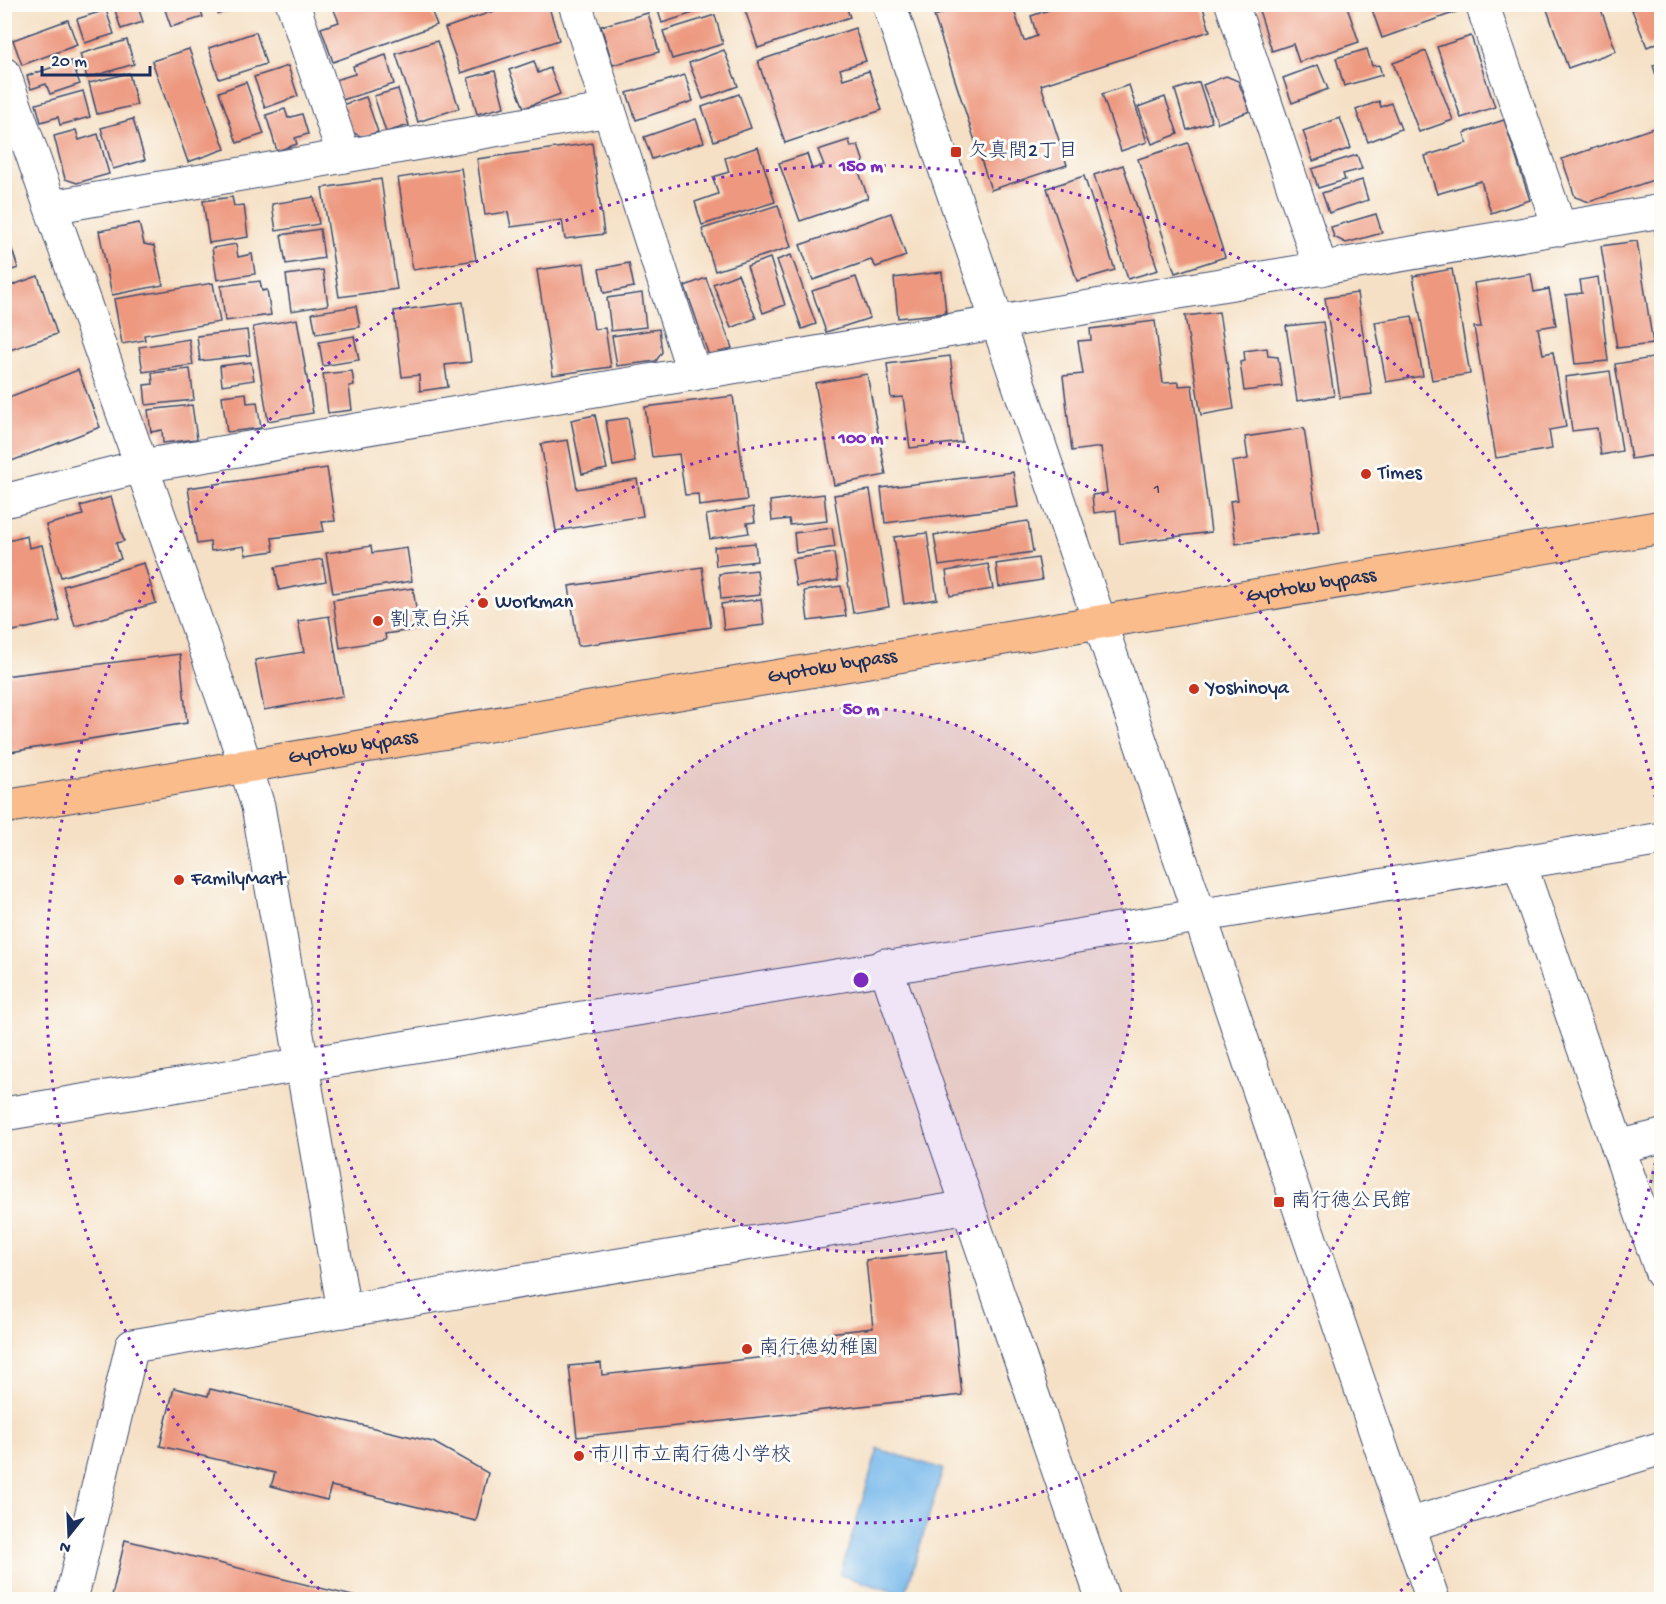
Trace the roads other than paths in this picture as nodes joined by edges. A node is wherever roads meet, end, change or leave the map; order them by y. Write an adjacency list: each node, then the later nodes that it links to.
1 (293, 4): 8 (street)
2 (575, 4): 7 (street)
3 (889, 4): 13 (street)
4 (1232, 4): 12 (street)
5 (1482, 4): 11 (street)
6 (4, 74): 9 (street)
7 (609, 110): 8 (street); 14 (street)
8 (344, 156): 9 (street)
9 (51, 207): 15 (street)
10 (1662, 212): 11 (street)
11 (1560, 229): 12 (street)
12 (1321, 269): 13 (street)
13 (998, 323): 14 (street); 18 (street)
14 (694, 374): 15 (street)
15 (142, 466): 16 (street); 19 (street)
16 (4, 501)
17 (1662, 527): 18 (main road, Gyotoku bypass)
18 (1099, 623): 19 (main road, Gyotoku bypass); 23 (street)
19 (246, 766): 20 (main road, Gyotoku bypass); 25 (street)
20 (4, 807)
21 (1662, 839): 22 (street)
22 (1519, 862): 23 (street); 28 (street)
23 (1199, 914): 24 (street); 33 (street)
24 (885, 966): 25 (street); 29 (street)
25 (303, 1064): 26 (street); 31 (street)
26 (4, 1114)
27 (1662, 1136): 28 (street)
28 (1618, 1147): 30 (street)
29 (968, 1207): 31 (street); 35 (street)
30 (1662, 1273)
31 (344, 1311): 34 (street)
32 (1662, 1448): 33 (street)
33 (1408, 1525): 36 (street)
34 (71, 1599)
35 (1103, 1599)
36 (1433, 1599)

